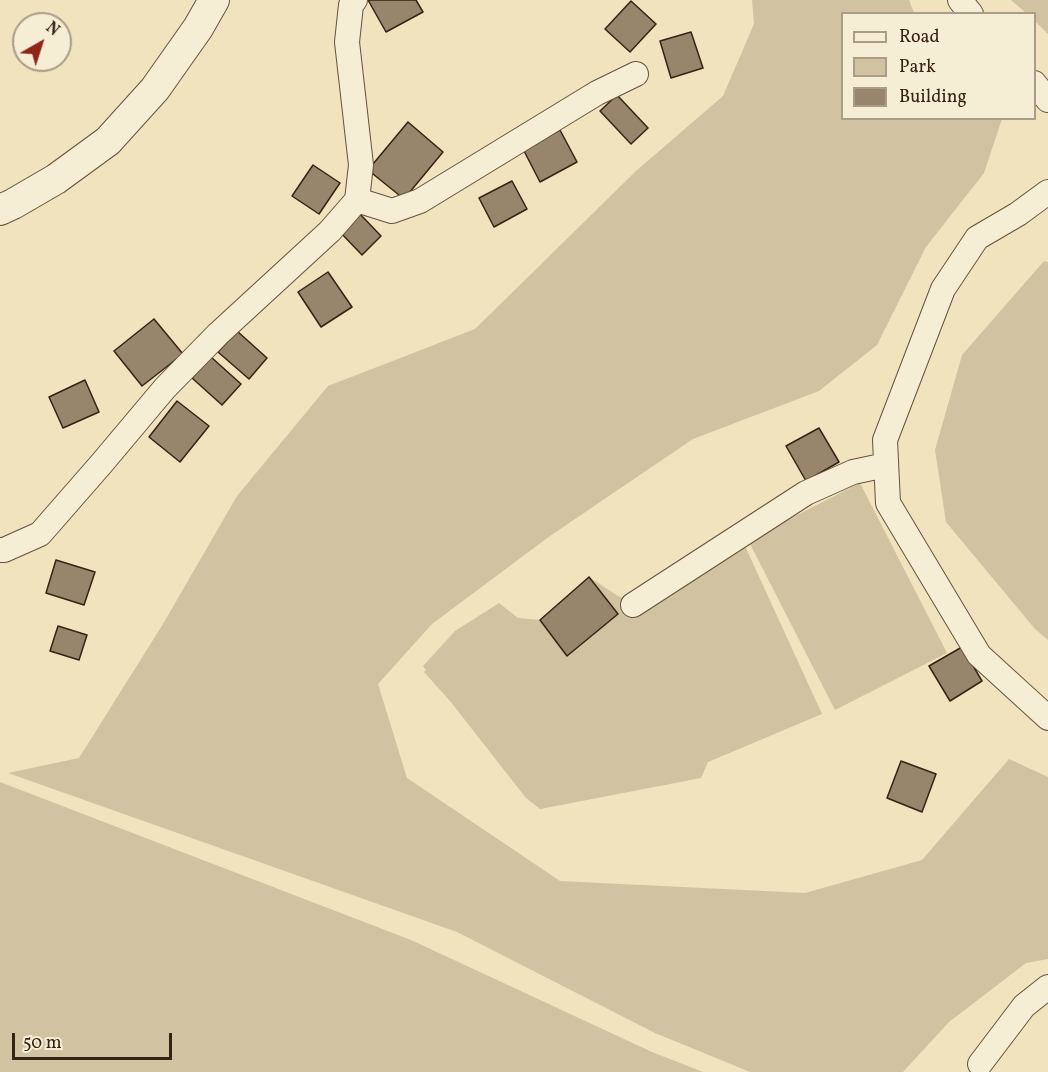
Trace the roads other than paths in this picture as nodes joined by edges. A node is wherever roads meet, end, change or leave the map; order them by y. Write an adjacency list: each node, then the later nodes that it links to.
1 (214, 0): 10 (street)
2 (355, 0): 9 (street)
3 (960, 0): 4 (street)
4 (969, 12)
5 (636, 74): 9 (street)
6 (1036, 84): 7 (street)
7 (1048, 100)
8 (1048, 192): 11 (street)
9 (357, 200): 12 (street)
10 (0, 210)
11 (886, 465): 13 (street); 14 (street)
12 (0, 550)
13 (633, 605)
14 (1048, 718)
15 (1048, 987): 16 (street)
16 (980, 1064)

